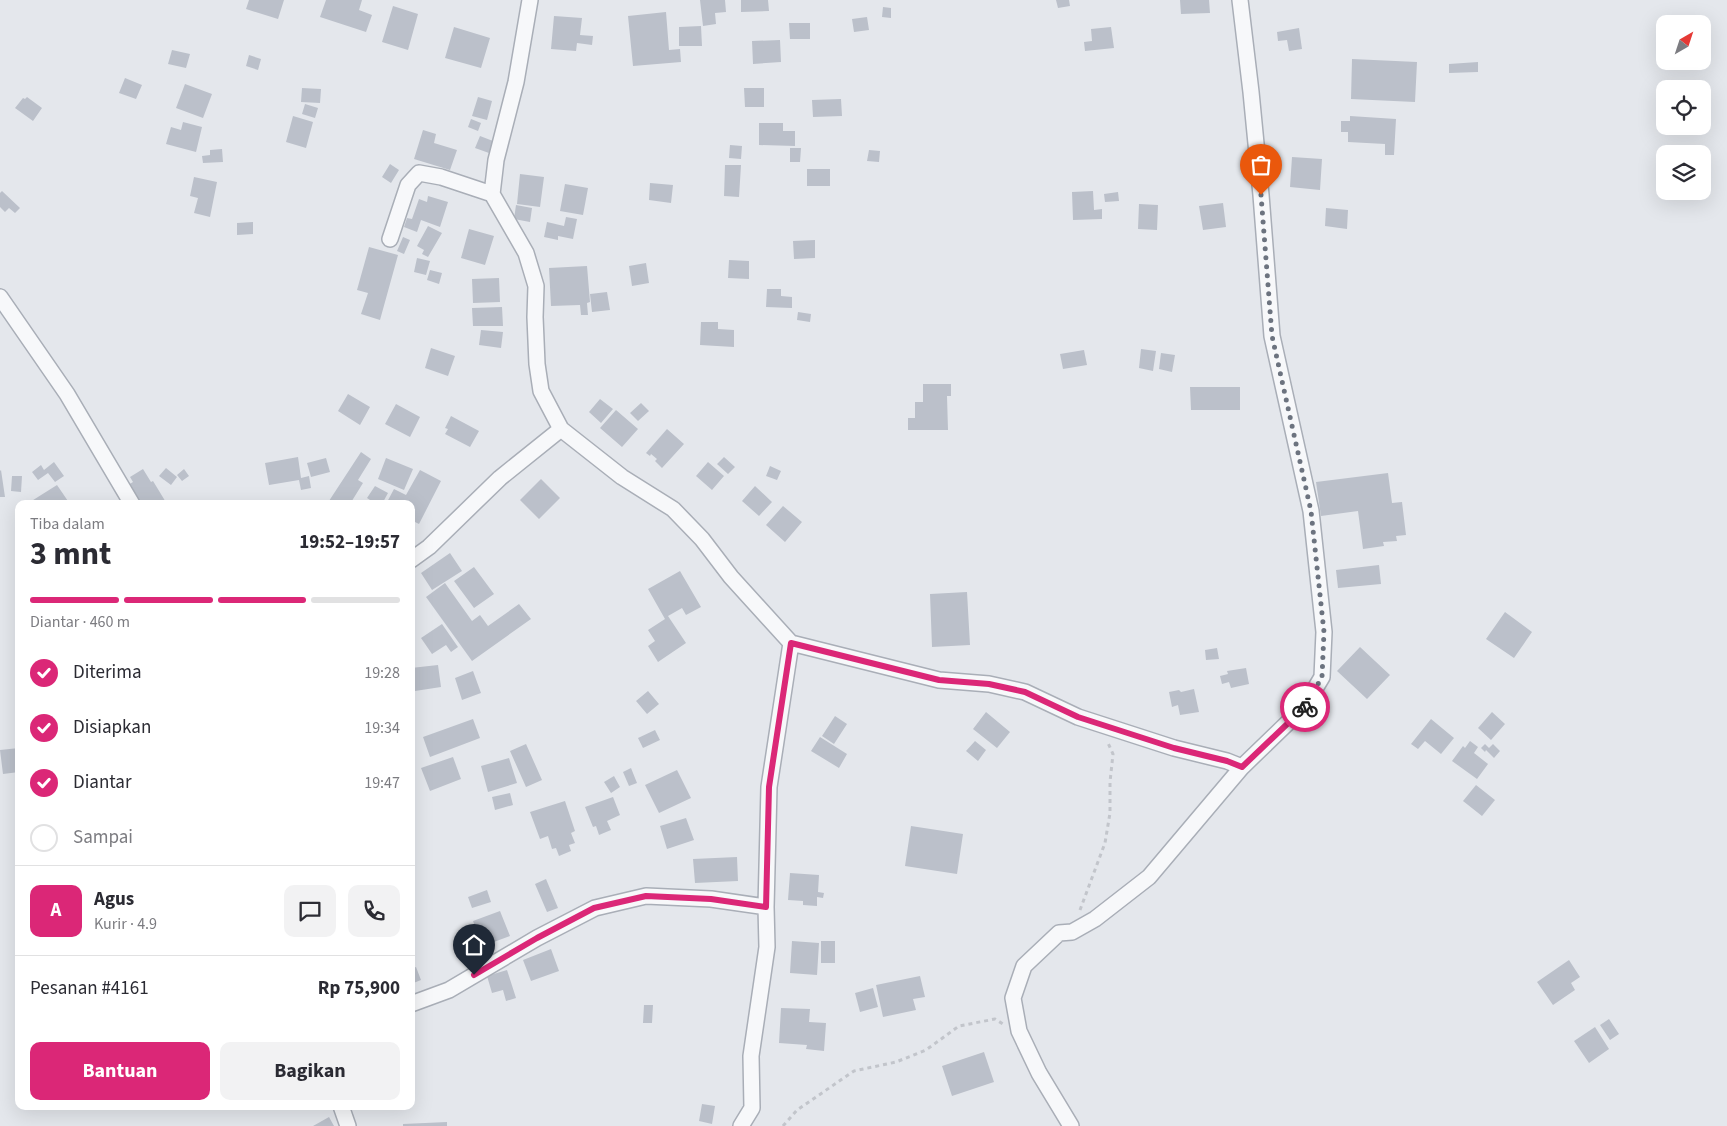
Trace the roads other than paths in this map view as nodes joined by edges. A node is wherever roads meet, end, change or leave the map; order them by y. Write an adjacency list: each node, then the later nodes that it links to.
1 (530, 0): 3 (street)
2 (1240, 0): 10 (street)
3 (492, 194): 4 (street); 6 (street)
4 (390, 238)
5 (0, 297): 7 (street)
6 (561, 429): 8 (street); 9 (street)
7 (130, 500)
8 (415, 557)
9 (791, 643): 10 (street); 11 (street)
10 (1242, 767): 16 (street)
11 (766, 907): 12 (street); 15 (street)
12 (415, 1003)
13 (342, 1110): 14 (street)
14 (348, 1126)
15 (741, 1126)
16 (1071, 1126)

